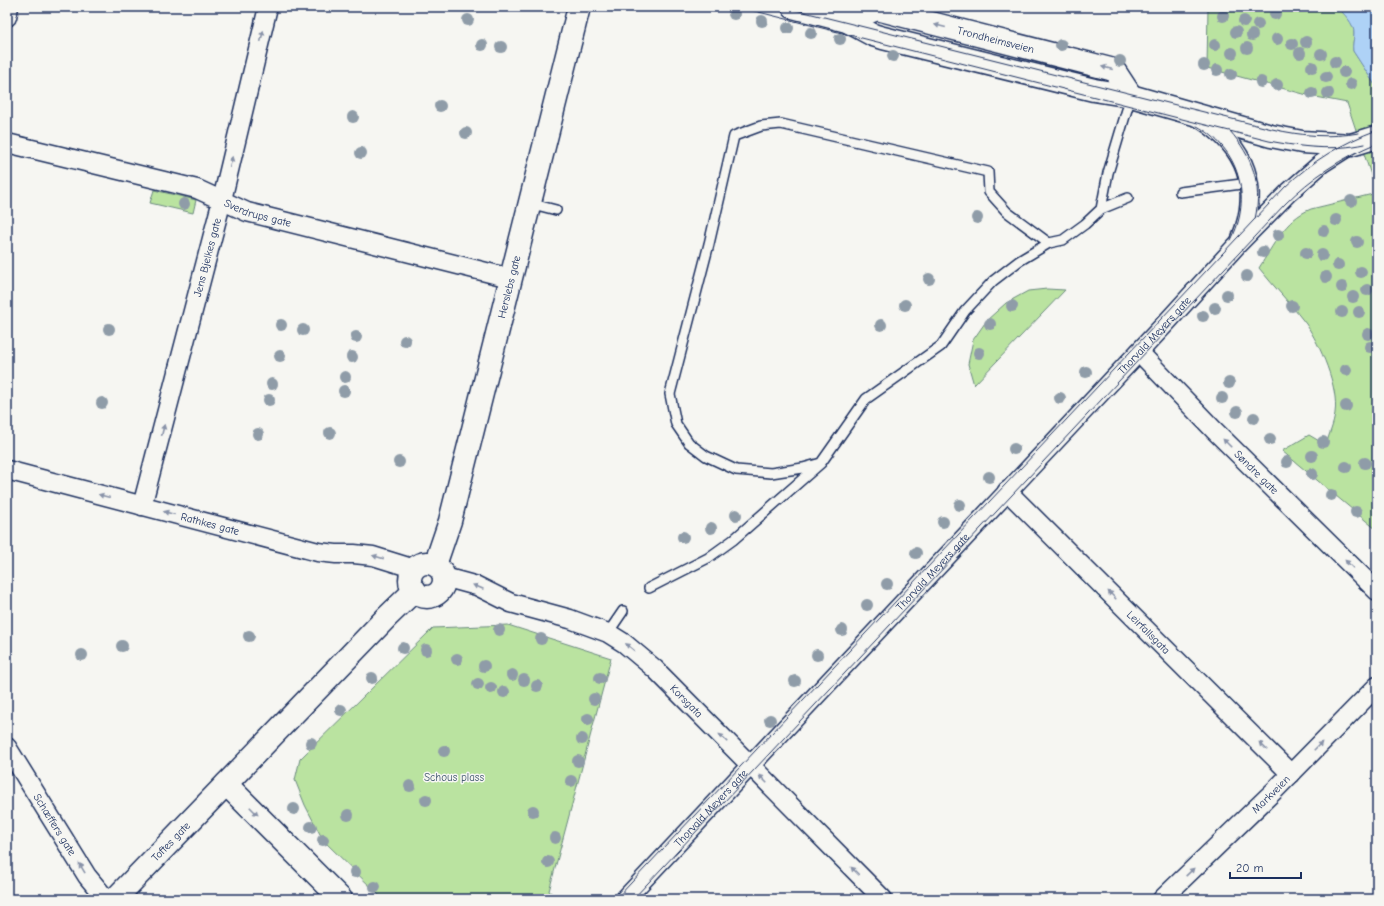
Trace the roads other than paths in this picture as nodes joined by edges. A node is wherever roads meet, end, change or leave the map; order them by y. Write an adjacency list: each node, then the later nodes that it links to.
1 (9, 7): 6 (street)
2 (268, 7): 14 (street, Jens Bjelkes gate, one-way to 2)
3 (579, 7): 15 (main road, Herslebs gate)
4 (793, 7): 5 (main road, Trondheimsveien)
5 (850, 14): 7 (main road, Trondheimsveien)
6 (7, 18)
7 (1131, 96): 8 (main road); 16 (lane)
8 (1196, 116): 9 (main road); 11 (street, Thorvald Meyers gate)
9 (1363, 141): 19 (street, Thorvald Meyers gate)
10 (7, 143): 14 (street, Sverdrups gate)
11 (1249, 183): 12 (lane); 19 (street, Thorvald Meyers gate)
12 (1180, 192)
13 (1128, 198): 16 (lane)
14 (222, 200): 20 (street, Sverdrups gate); 25 (street, Jens Bjelkes gate, one-way to 14)
15 (529, 203): 17 (lane); 20 (main road, Herslebs gate)
16 (1101, 209): 18 (lane)
17 (556, 210)
18 (1049, 243): 22 (lane); 22 (lane)
19 (1238, 244): 21 (street, Thorvald Meyers gate)
20 (510, 278): 26 (main road, Herslebs gate)
21 (1139, 352): 24 (street, Thorvald Meyers gate); 29 (street, Søndre gate, one-way to 21)
22 (821, 462): 27 (lane)
23 (7, 470): 25 (street, Rathkes gate, one-way to 23)
24 (1007, 491): 34 (street, Thorvald Meyers gate); 35 (street, Leirfallsgata, one-way to 24)
25 (142, 506): 26 (street, Rathkes gate, one-way to 25)
26 (431, 570): 28 (main road); 28 (main road); 31 (street, Korsgata, one-way to 26)
27 (649, 588)
28 (415, 590): 36 (main road)
29 (1377, 591)
30 (623, 611): 31 (lane)
31 (608, 633): 34 (street, Korsgata, one-way to 31)
32 (1377, 686): 35 (street, Markveien, one-way to 32)
33 (7, 747): 37 (street, Schæffers gate, one-way to 33)
34 (750, 766): 40 (street, Thorvald Meyers gate); 41 (street, Korsgata, one-way to 34)
35 (1291, 774): 42 (street, Markveien, one-way to 35)
36 (226, 784): 38 (main road, Toftes gate); 39 (main road, one-way to 39)
37 (106, 899)
38 (115, 899)
39 (342, 899)
40 (625, 899)
41 (882, 899)
42 (1162, 899)

